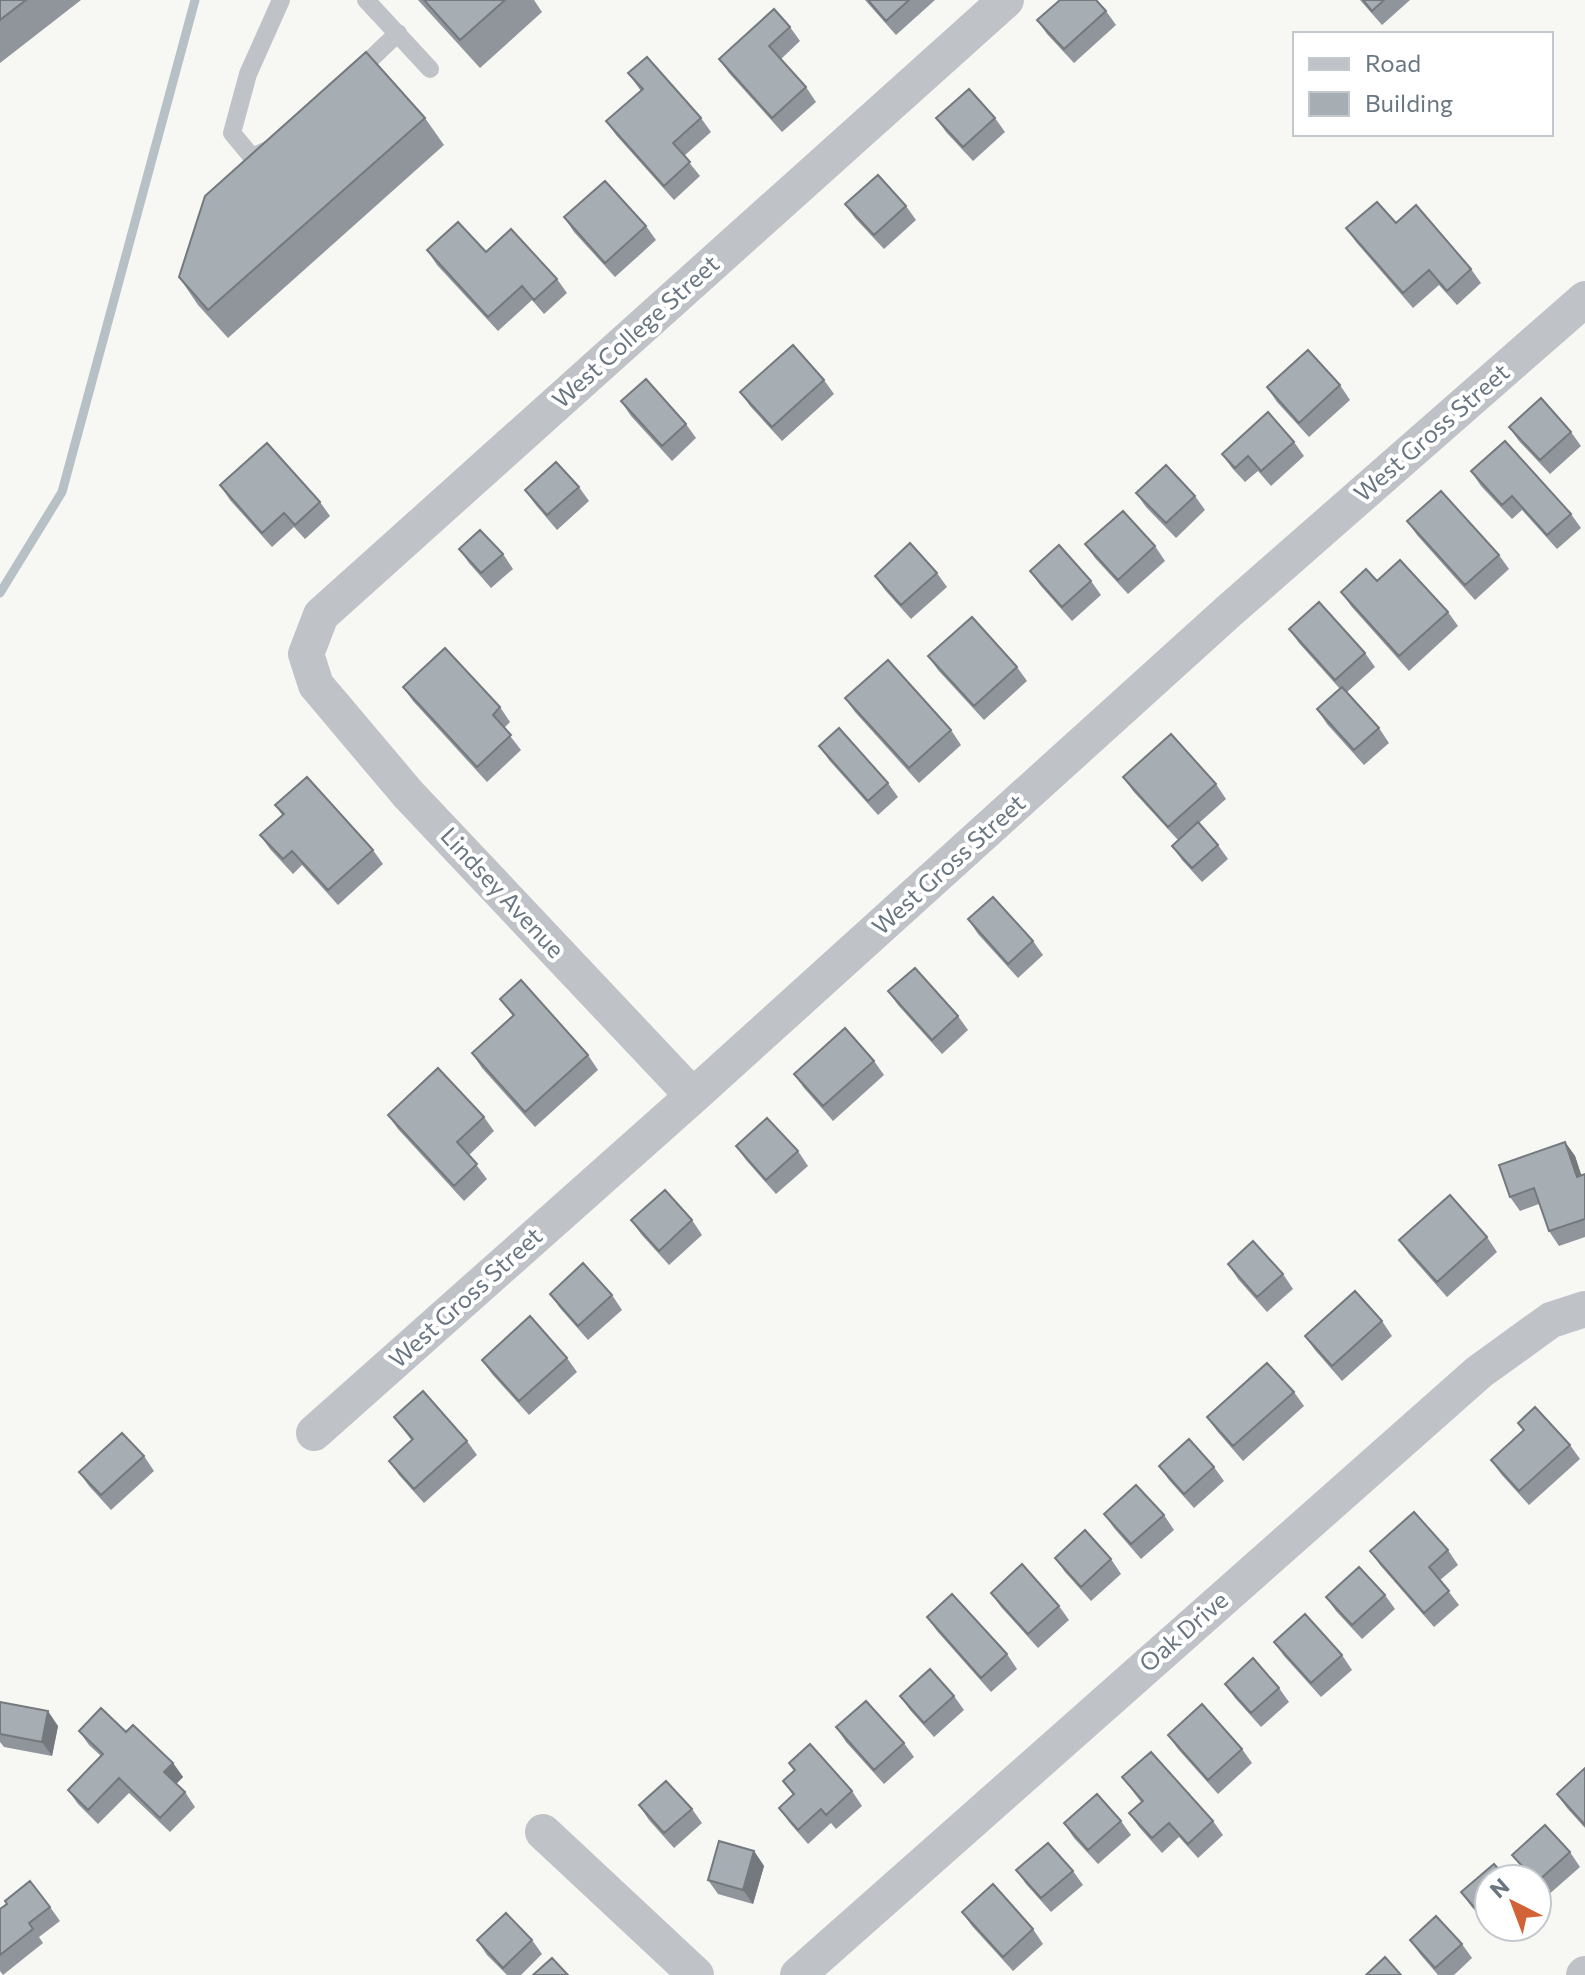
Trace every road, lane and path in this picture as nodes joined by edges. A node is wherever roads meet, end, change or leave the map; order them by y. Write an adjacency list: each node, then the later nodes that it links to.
1 (281, 0): 7 (lane)
2 (366, 0): 4 (lane)
3 (1006, 0): 9 (street, West College Street)
4 (398, 33): 5 (lane); 6 (lane)
5 (430, 69)
6 (340, 88)
7 (282, 143)
8 (1585, 299): 10 (street, West Gross Street)
9 (316, 685): 10 (street, Lindsey Avenue)
10 (693, 1096): 12 (street, West Gross Street)
11 (1585, 1309): 15 (street, Oak Drive)
12 (314, 1433)
13 (543, 1832): 14 (street)
14 (696, 1975)
15 (798, 1975)

